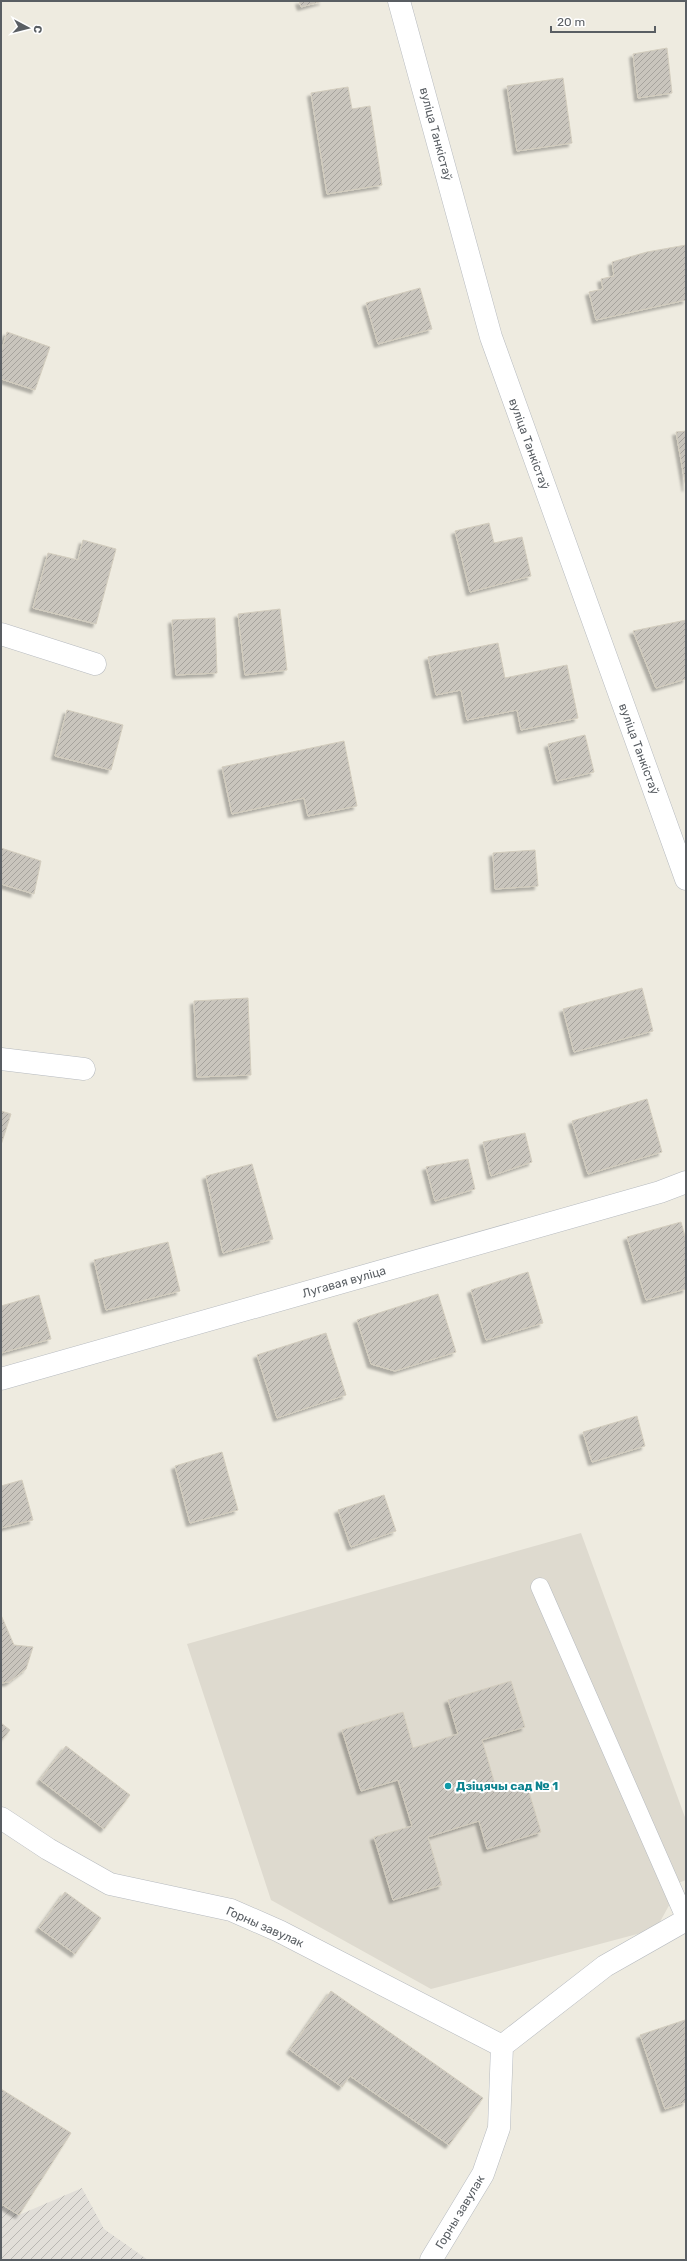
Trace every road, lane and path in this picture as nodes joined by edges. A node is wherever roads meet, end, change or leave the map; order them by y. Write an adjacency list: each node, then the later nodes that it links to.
1 (399, 1): 4 (street, вуліца Танкістаў)
2 (1, 634): 3 (street)
3 (95, 664)
4 (686, 879)
5 (1, 1059): 6 (street)
6 (84, 1070)
7 (686, 1182): 8 (street, Лугавая вуліца)
8 (1, 1379)
9 (540, 1587): 11 (lane)
10 (1, 1818): 12 (street, Горны завулак)
11 (686, 1920): 12 (street)
12 (502, 2046): 13 (street, Горны завулак)
13 (431, 2260)

